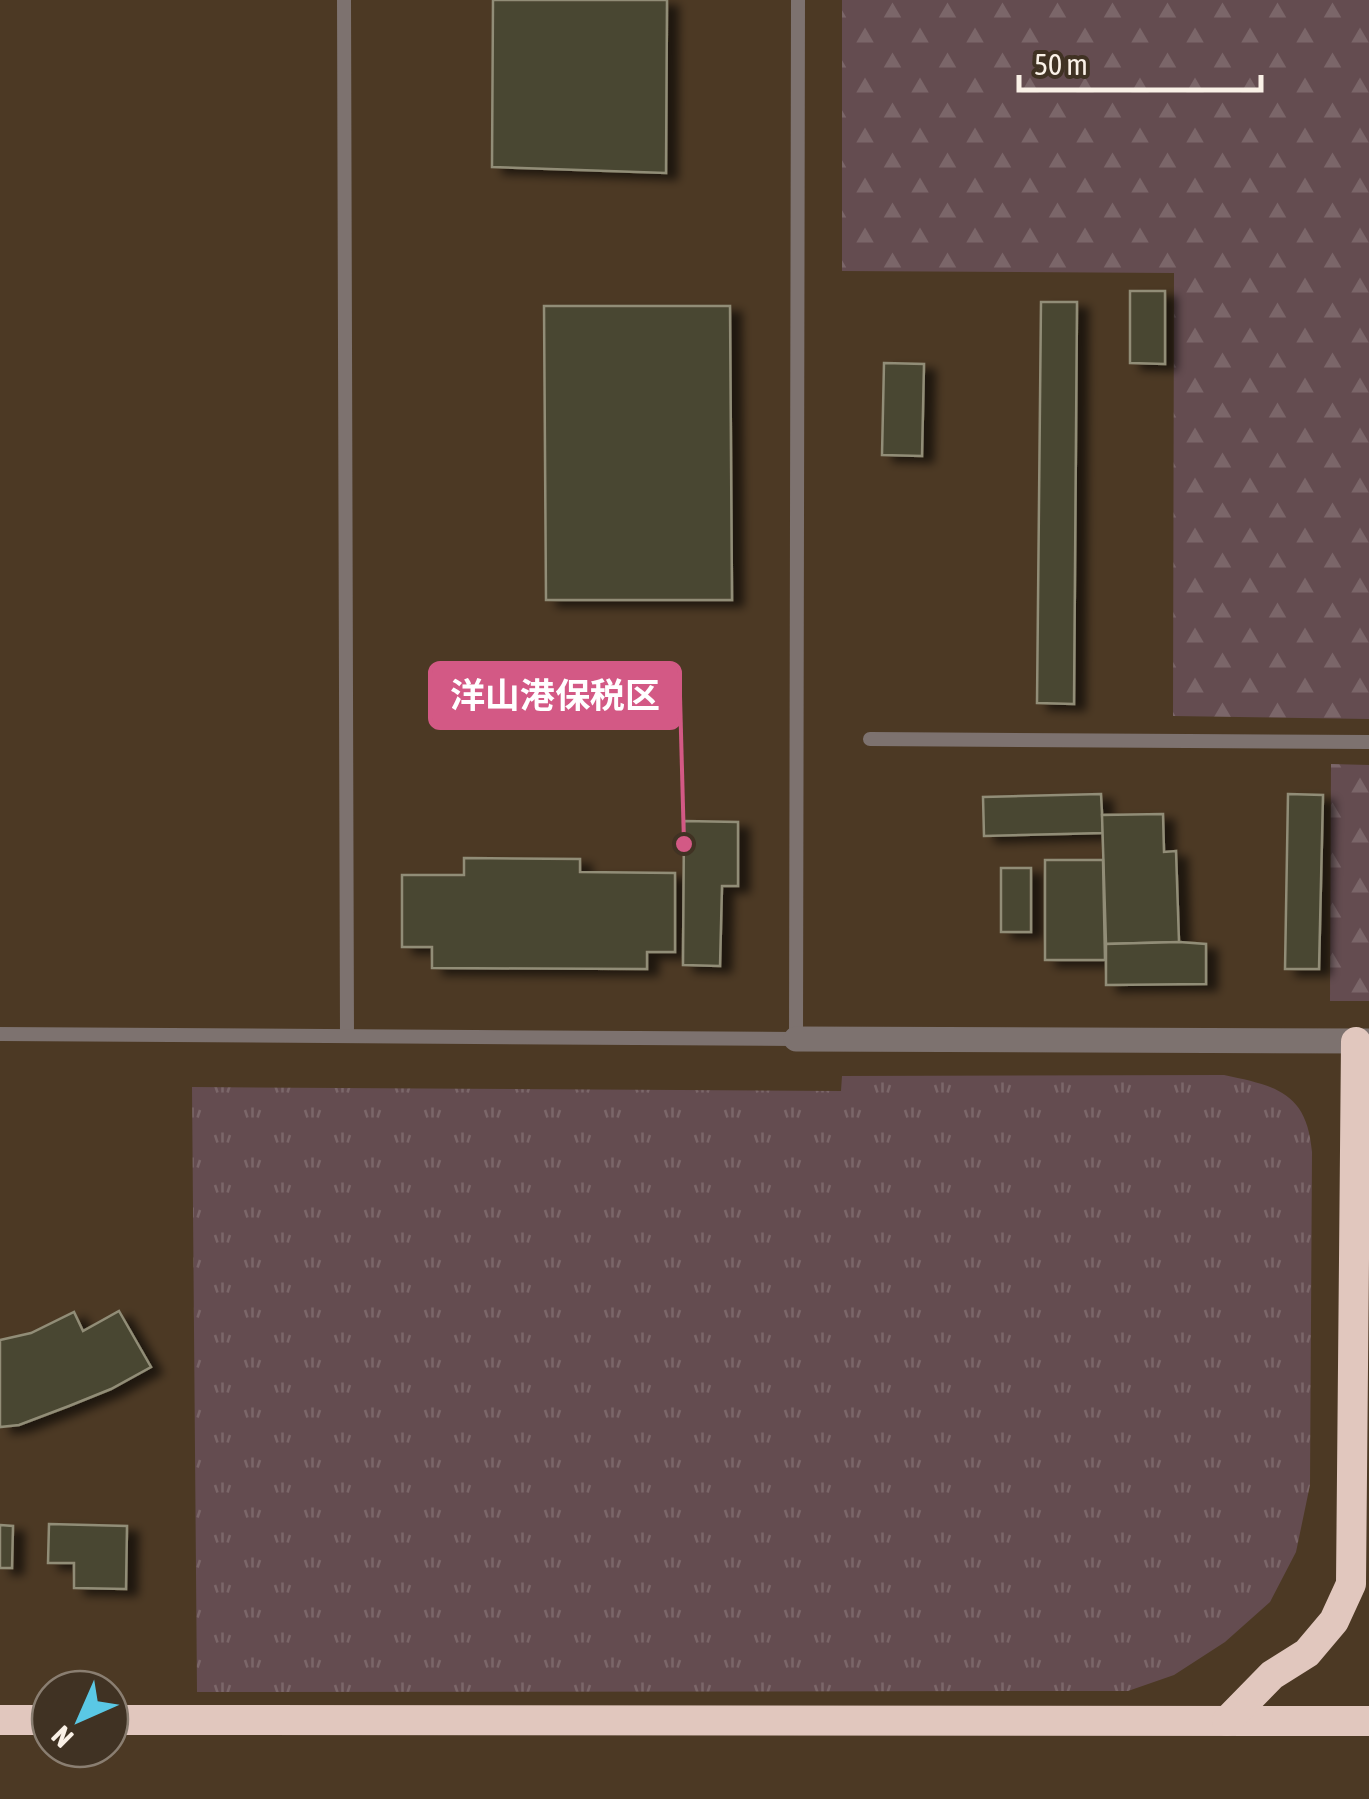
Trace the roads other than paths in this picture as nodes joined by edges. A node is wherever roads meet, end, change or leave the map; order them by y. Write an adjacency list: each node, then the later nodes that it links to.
1 (344, 0): 6 (lane)
2 (798, 0): 7 (lane)
3 (870, 739): 4 (lane)
4 (1369, 742)
5 (0, 1034): 6 (lane)
6 (348, 1036): 7 (lane)
7 (796, 1039): 8 (street)
8 (1363, 1042): 12 (highway)
9 (0, 1720): 10 (highway)
10 (30, 1720)
11 (130, 1720): 12 (highway)
12 (1227, 1721): 13 (highway)
13 (1369, 1721)

